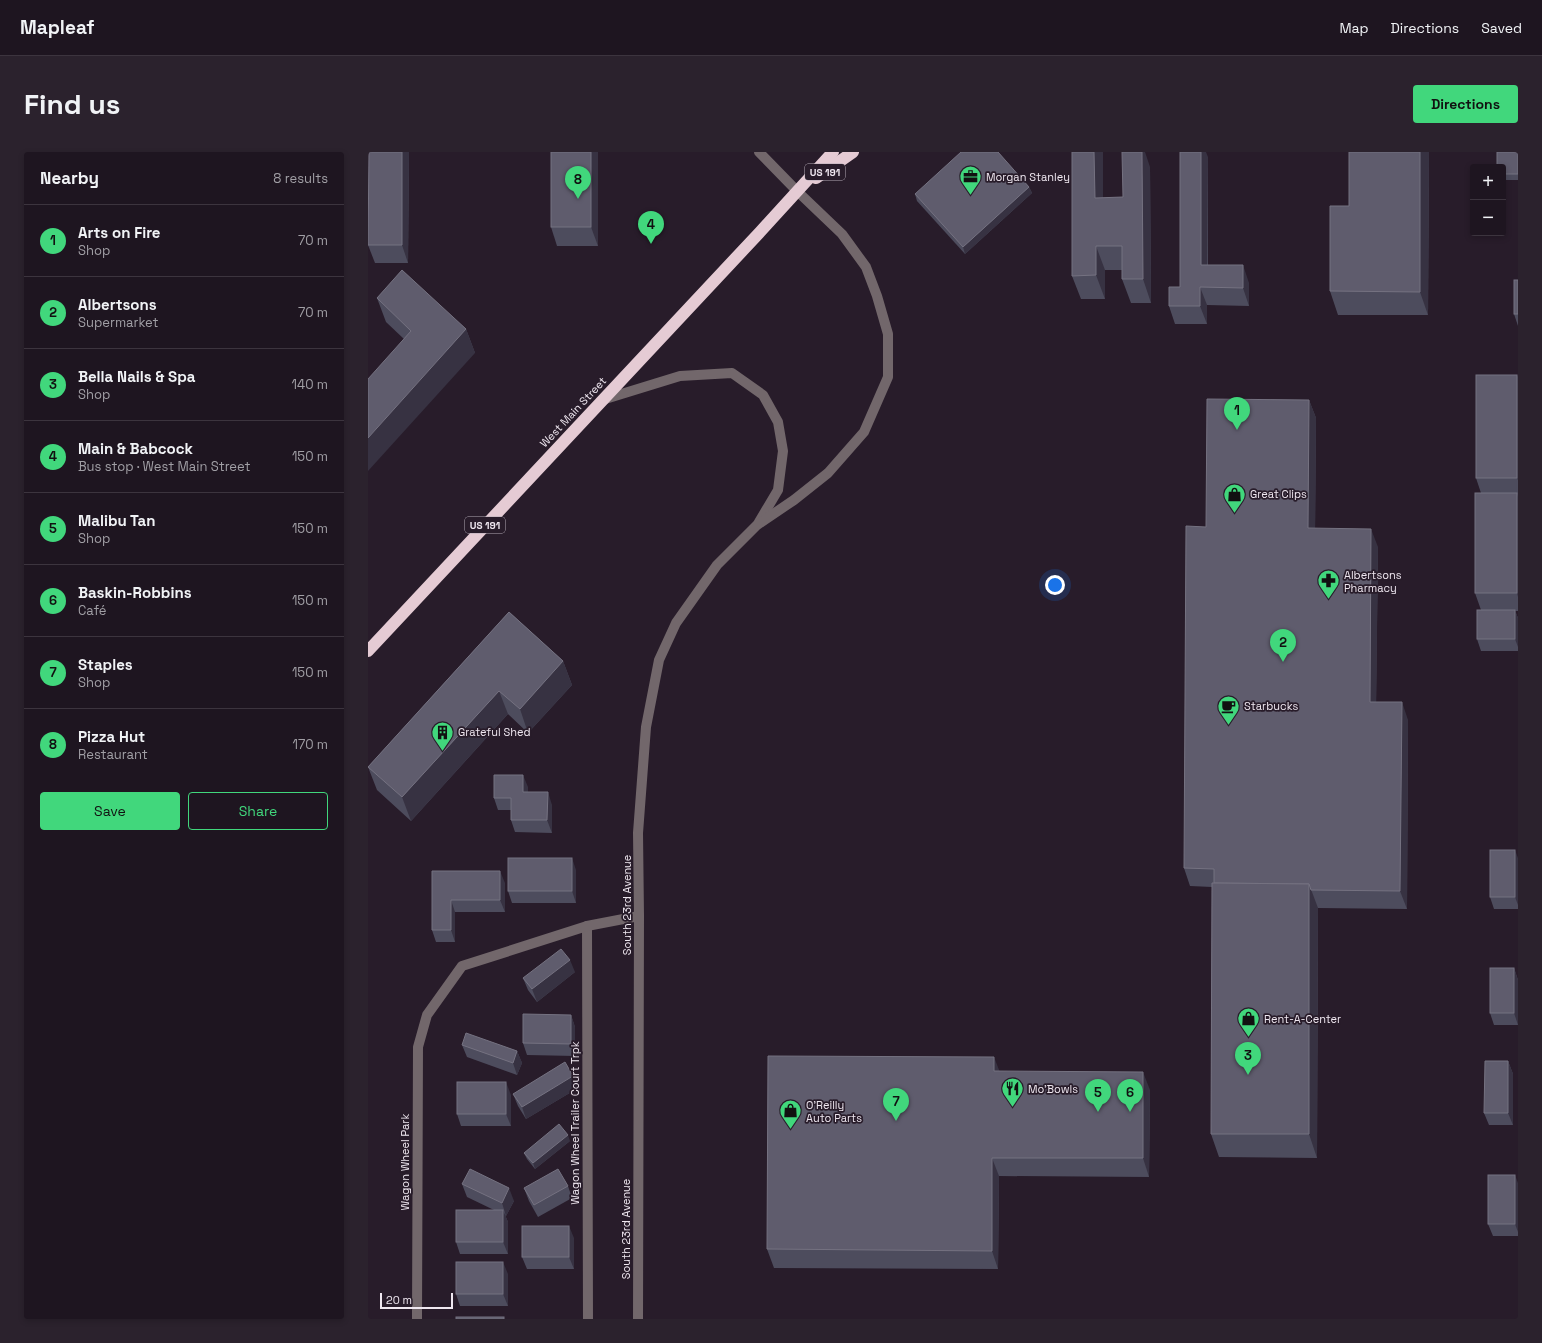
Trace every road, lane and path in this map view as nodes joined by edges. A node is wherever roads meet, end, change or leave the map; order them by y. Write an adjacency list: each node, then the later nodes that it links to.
1 (759, 152): 4 (street, South 23rd Avenue)
2 (833, 152): 4 (highway, West Main Street / US 191)
3 (853, 152): 4 (highway, West Main Street / US 191)
4 (797, 191): 5 (highway, West Main Street / US 191); 6 (street, South 23rd Avenue)
5 (602, 400): 6 (street, South 23rd Avenue); 7 (highway, West Main Street / US 191)
6 (757, 525): 8 (street, South 23rd Avenue)
7 (368, 651)
8 (639, 916): 9 (street); 12 (street, South 23rd Avenue)
9 (587, 926): 10 (street, Wagon Wheel Park); 11 (street, Wagon Wheel Trailer Court Trpk)
10 (417, 1319)
11 (588, 1319)
12 (638, 1319)

